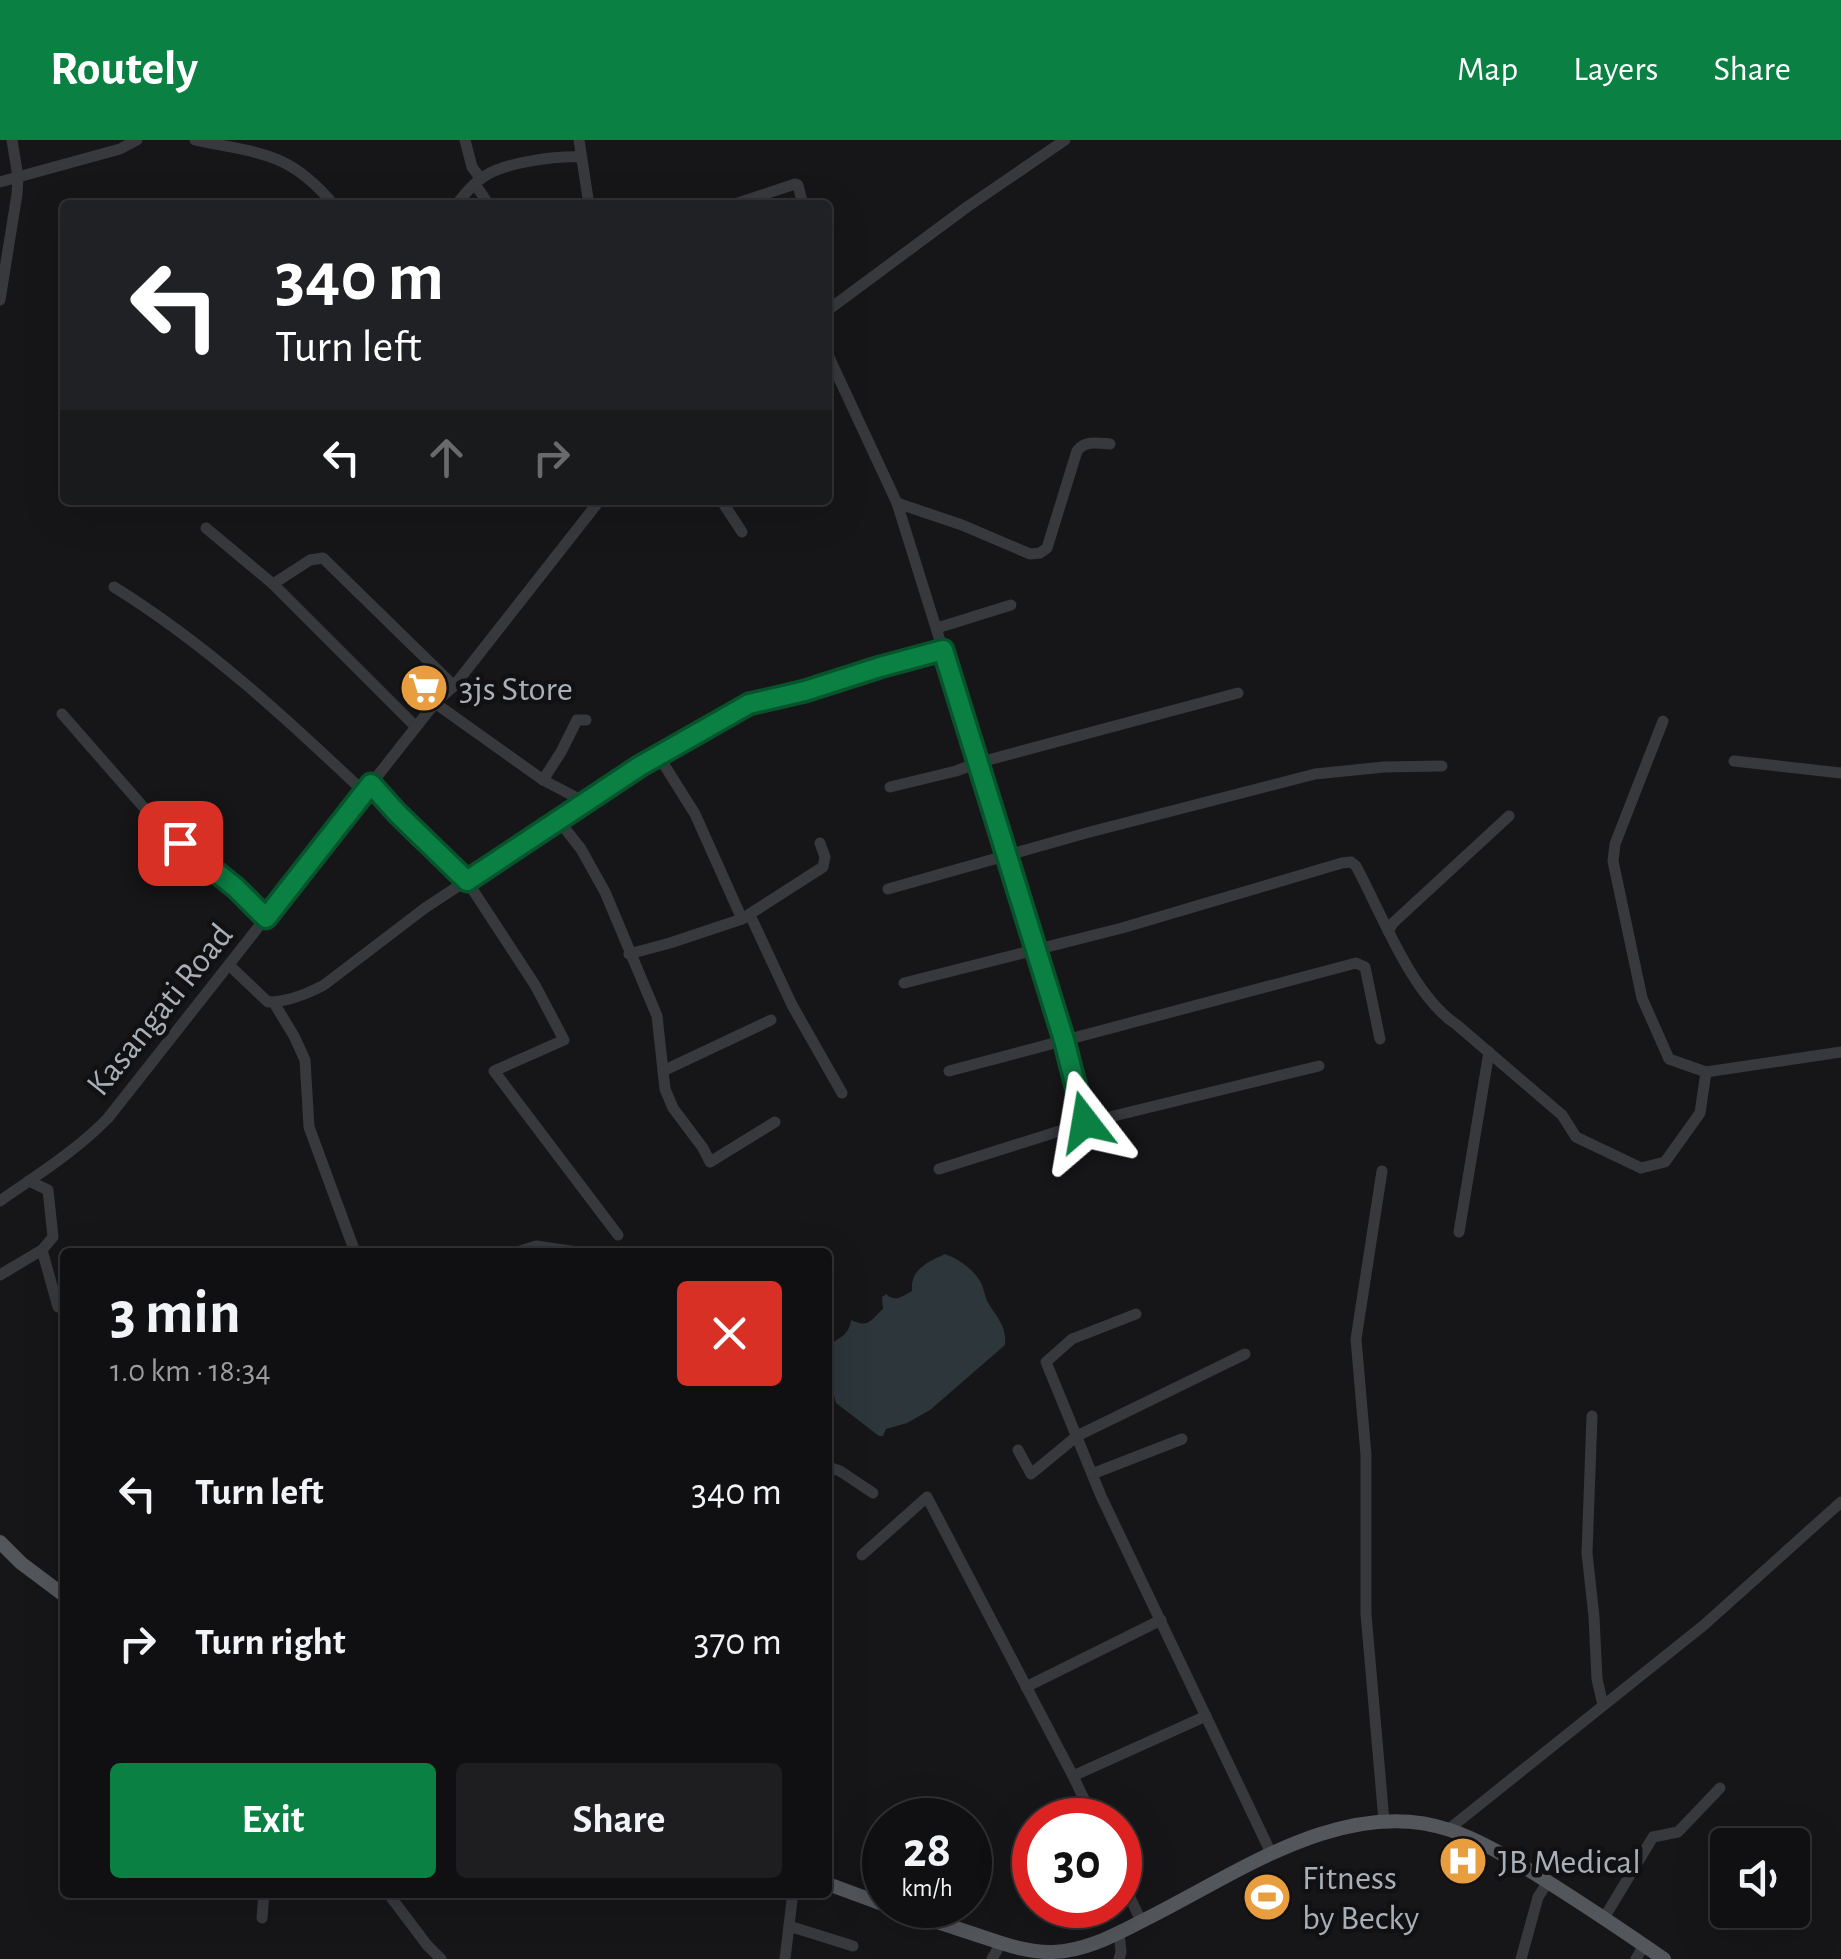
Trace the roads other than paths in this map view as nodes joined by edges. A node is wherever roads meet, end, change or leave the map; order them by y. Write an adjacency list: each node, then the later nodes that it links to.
1 (12, 140): 8 (street)
2 (137, 140): 8 (street)
3 (195, 140): 11 (street)
4 (465, 140): 9 (street)
5 (579, 140): 7 (street)
6 (1065, 140): 18 (street)
7 (581, 158): 9 (street); 14 (street)
8 (18, 177): 10 (street); 17 (street)
9 (478, 181): 12 (street); 13 (street)
10 (0, 182)
11 (329, 200)
12 (461, 200)
13 (487, 200)
14 (588, 200)
15 (747, 200): 16 (street)
16 (802, 200)
17 (0, 300)
18 (832, 307)
19 (832, 364): 21 (street)
20 (1110, 444): 21 (street)
21 (897, 503): 29 (street)
22 (596, 505): 31 (street, Kasangati Road)
23 (724, 505): 25 (street)
24 (206, 528): 26 (street)
25 (742, 532)
26 (273, 584): 31 (street); 37 (street)
27 (114, 586): 45 (street)
28 (1011, 605): 29 (street)
29 (936, 628): 30 (street)
30 (943, 650): 38 (street); 40 (street)
31 (454, 686): 33 (street, Kasangati Road)
32 (1238, 693): 40 (street)
33 (435, 703): 37 (street, Kasangati Road); 43 (street)
34 (62, 714): 54 (street)
35 (586, 720): 43 (street)
36 (1663, 721): 69 (street)
37 (416, 726): 45 (street, Kasangati Road)
38 (658, 755): 46 (street); 53 (street)
39 (1734, 761): 42 (street)
40 (977, 763): 44 (street); 50 (street)
41 (1442, 766): 50 (street)
42 (1841, 773)
43 (543, 780): 46 (street)
44 (890, 787)
45 (368, 788): 51 (street); 54 (street, Kasangati Road)
46 (585, 802): 48 (street)
47 (1509, 816): 55 (street)
48 (559, 822): 51 (street); 57 (street)
49 (820, 843): 53 (street)
50 (1007, 855): 52 (street); 56 (street)
51 (467, 881): 60 (street); 78 (street)
52 (888, 889)
53 (746, 917): 57 (street); 70 (street)
54 (266, 918): 58 (street, Kasangati Road)
55 (1388, 932): 56 (street); 64 (street)
56 (1036, 949): 59 (street); 63 (street)
57 (629, 954): 68 (street)
58 (229, 966): 60 (street); 75 (street, Kasangati Road)
59 (904, 983)
60 (274, 1003): 79 (street)
61 (771, 1020): 68 (street)
62 (1380, 1039): 63 (street)
63 (1064, 1040): 67 (street); 72 (street)
64 (1489, 1052): 69 (street); 77 (street)
65 (1841, 1052): 69 (street)
66 (1319, 1066): 72 (street)
67 (949, 1071)
68 (663, 1072): 71 (street)
69 (1706, 1072)
70 (842, 1093)
71 (775, 1122)
72 (1085, 1122): 73 (street)
73 (940, 1169)
74 (1382, 1171): 103 (street)
75 (29, 1181): 76 (street, Kasangati Road); 80 (street)
76 (0, 1201)
77 (1460, 1232)
78 (618, 1235)
79 (354, 1248)
80 (42, 1250): 81 (street); 82 (street)
81 (0, 1275)
82 (58, 1307)
83 (1136, 1314): 86 (street)
84 (1246, 1354): 86 (street)
85 (1592, 1416): 98 (street)
86 (1077, 1436): 88 (street); 90 (street)
87 (1182, 1438): 90 (street)
88 (1018, 1450)
89 (832, 1468): 91 (street)
90 (1092, 1474): 96 (street)
91 (873, 1493)
92 (1841, 1502): 98 (street)
93 (0, 1542): 95 (main road)
94 (862, 1555): 97 (street)
95 (60, 1592)
96 (1161, 1620): 97 (street); 99 (street)
97 (1026, 1687): 100 (street)
98 (1603, 1705): 104 (street)
99 (1206, 1716): 100 (street); 105 (street)
100 (1073, 1776): 102 (street)
101 (1720, 1788): 113 (street)
102 (1084, 1798)
103 (1384, 1821): 104 (main road); 105 (main road)
104 (1448, 1829): 106 (main road)
105 (1271, 1853): 114 (main road)
106 (1548, 1882): 113 (main road); 126 (street)
107 (832, 1885): 108 (main road)
108 (862, 1896)
109 (264, 1898): 112 (street)
110 (392, 1898): 122 (street)
111 (791, 1898): 115 (street)
112 (262, 1918)
113 (1604, 1918): 121 (main road)
114 (1142, 1921)
115 (789, 1926): 120 (street); 123 (street)
116 (954, 1928): 119 (main road)
117 (1128, 1928): 118 (main road)
118 (1119, 1932): 119 (main road); 125 (street)
119 (1001, 1944): 124 (street)
120 (853, 1946)
121 (1640, 1952): 127 (main road)
122 (441, 1959)
123 (785, 1959)
124 (992, 1959)
125 (1119, 1959)
126 (1521, 1959)
127 (1664, 1959)

